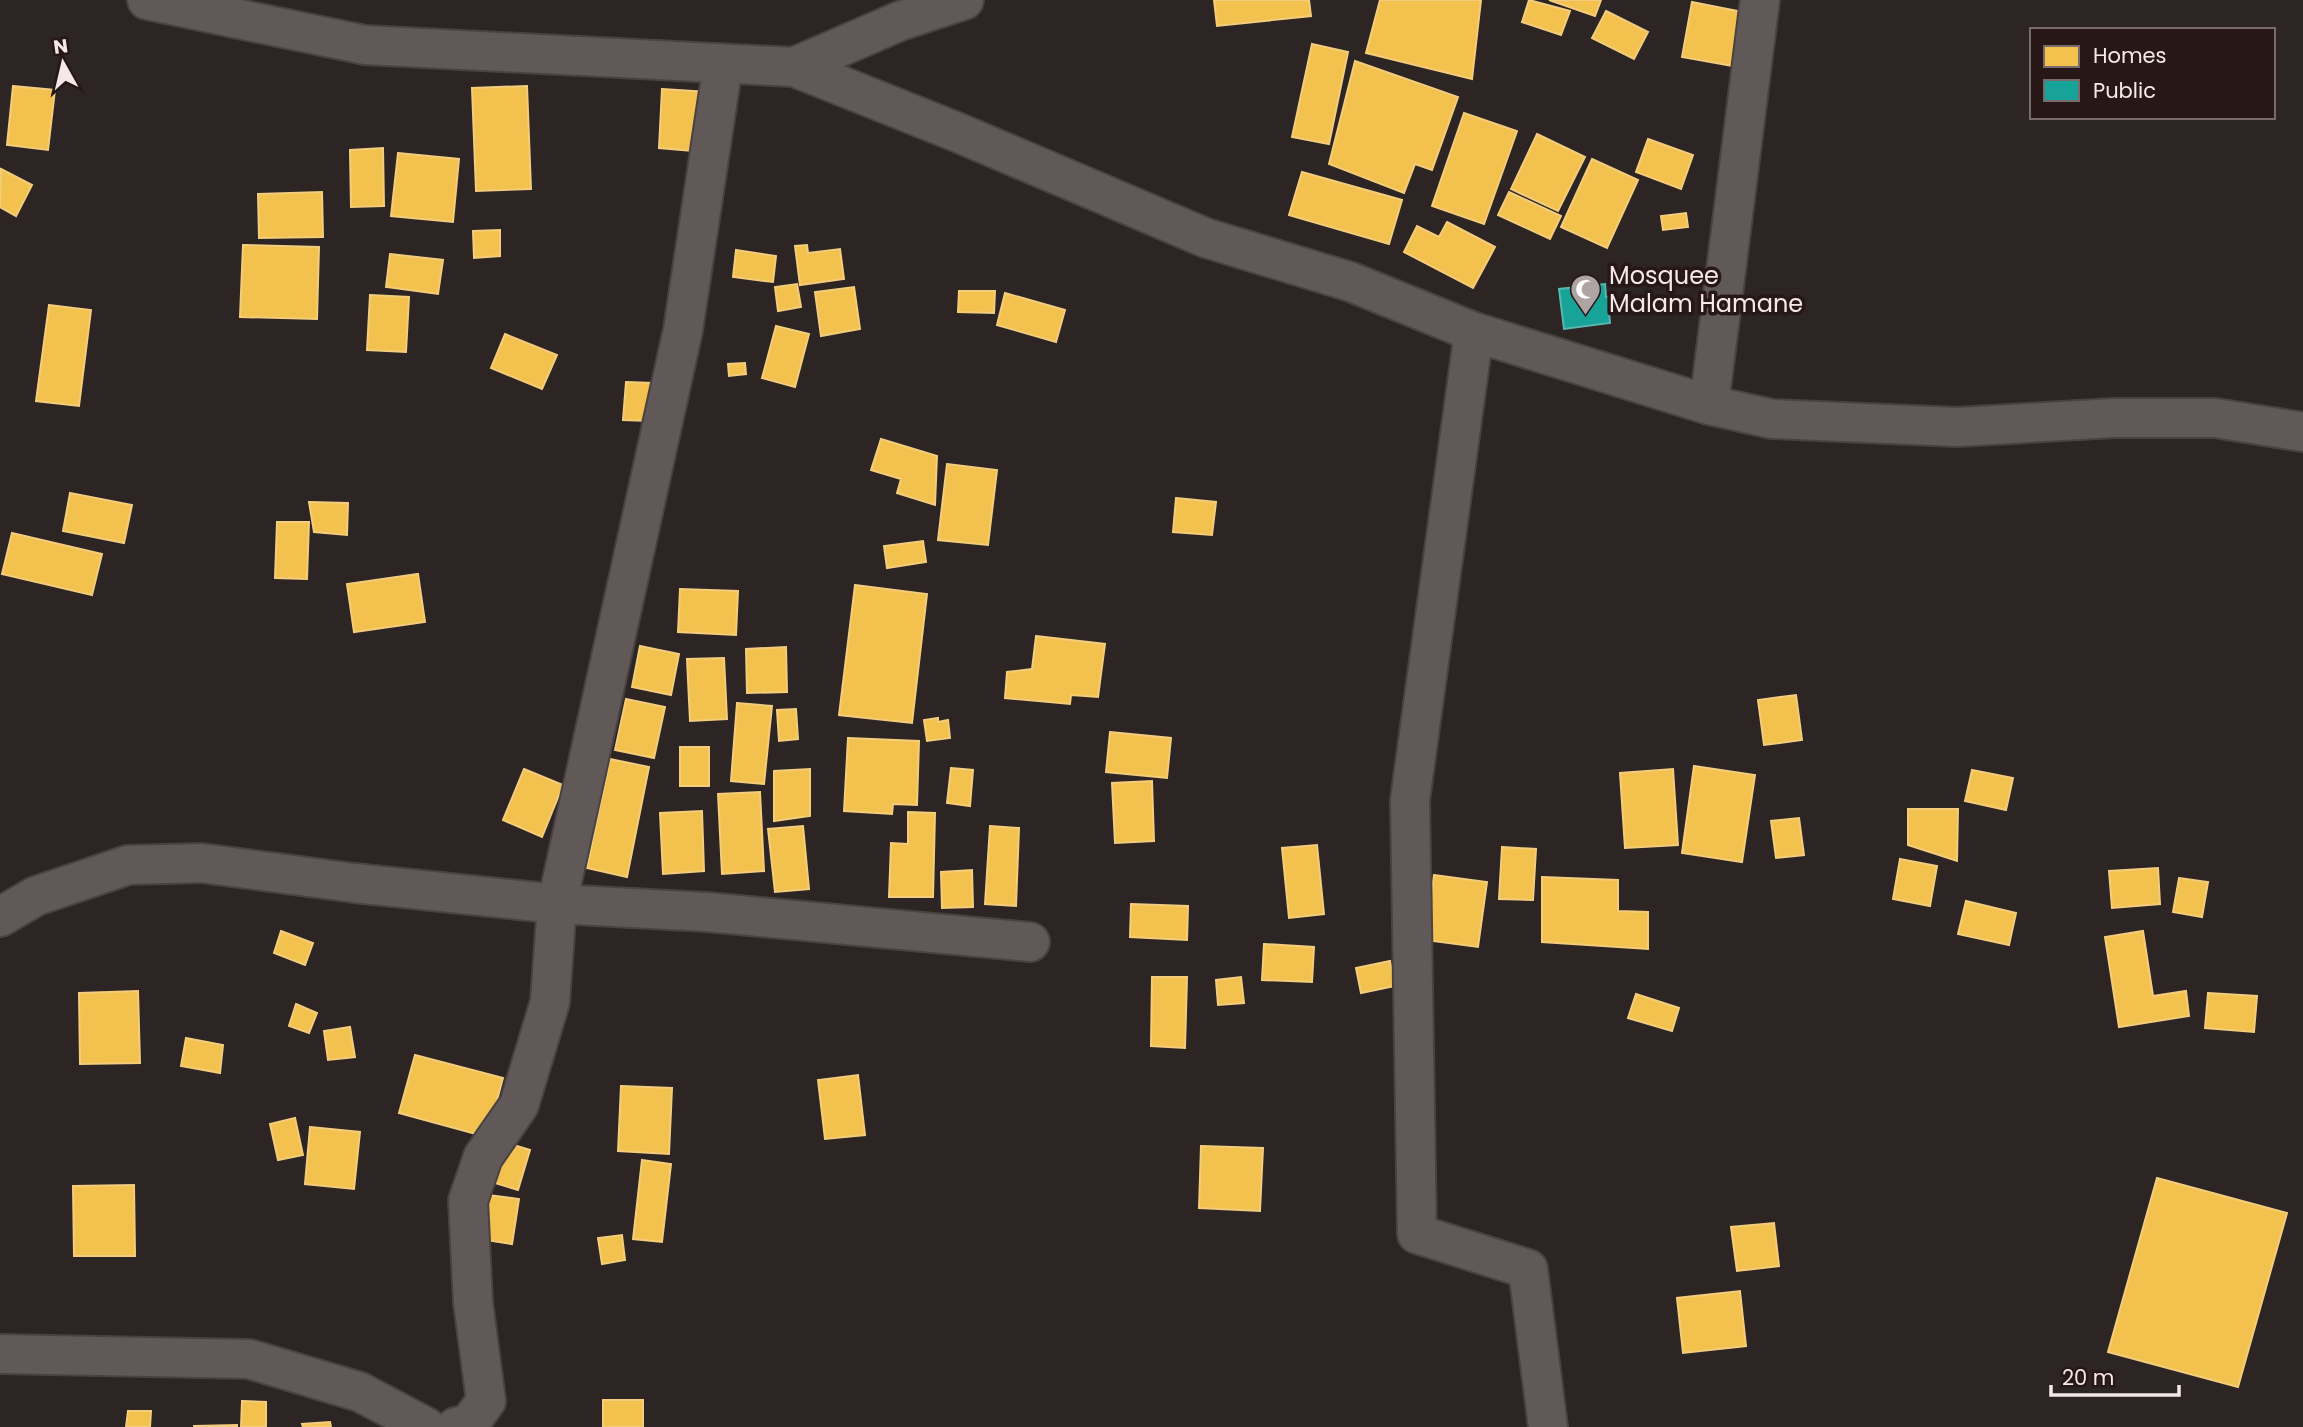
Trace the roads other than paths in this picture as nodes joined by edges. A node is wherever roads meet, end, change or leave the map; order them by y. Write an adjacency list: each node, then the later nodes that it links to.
1 (147, 0): 4 (street)
2 (964, 0): 5 (street)
3 (1760, 0): 7 (street)
4 (723, 65): 5 (street); 9 (street)
5 (794, 67): 6 (street)
6 (1474, 332): 7 (street); 15 (street)
7 (1709, 405): 8 (street)
8 (2303, 432)
9 (557, 904): 10 (street); 11 (street); 14 (street)
10 (0, 917)
11 (1030, 942)
12 (0, 1354): 13 (street)
13 (426, 1427)
14 (456, 1427)
15 (1548, 1427)

